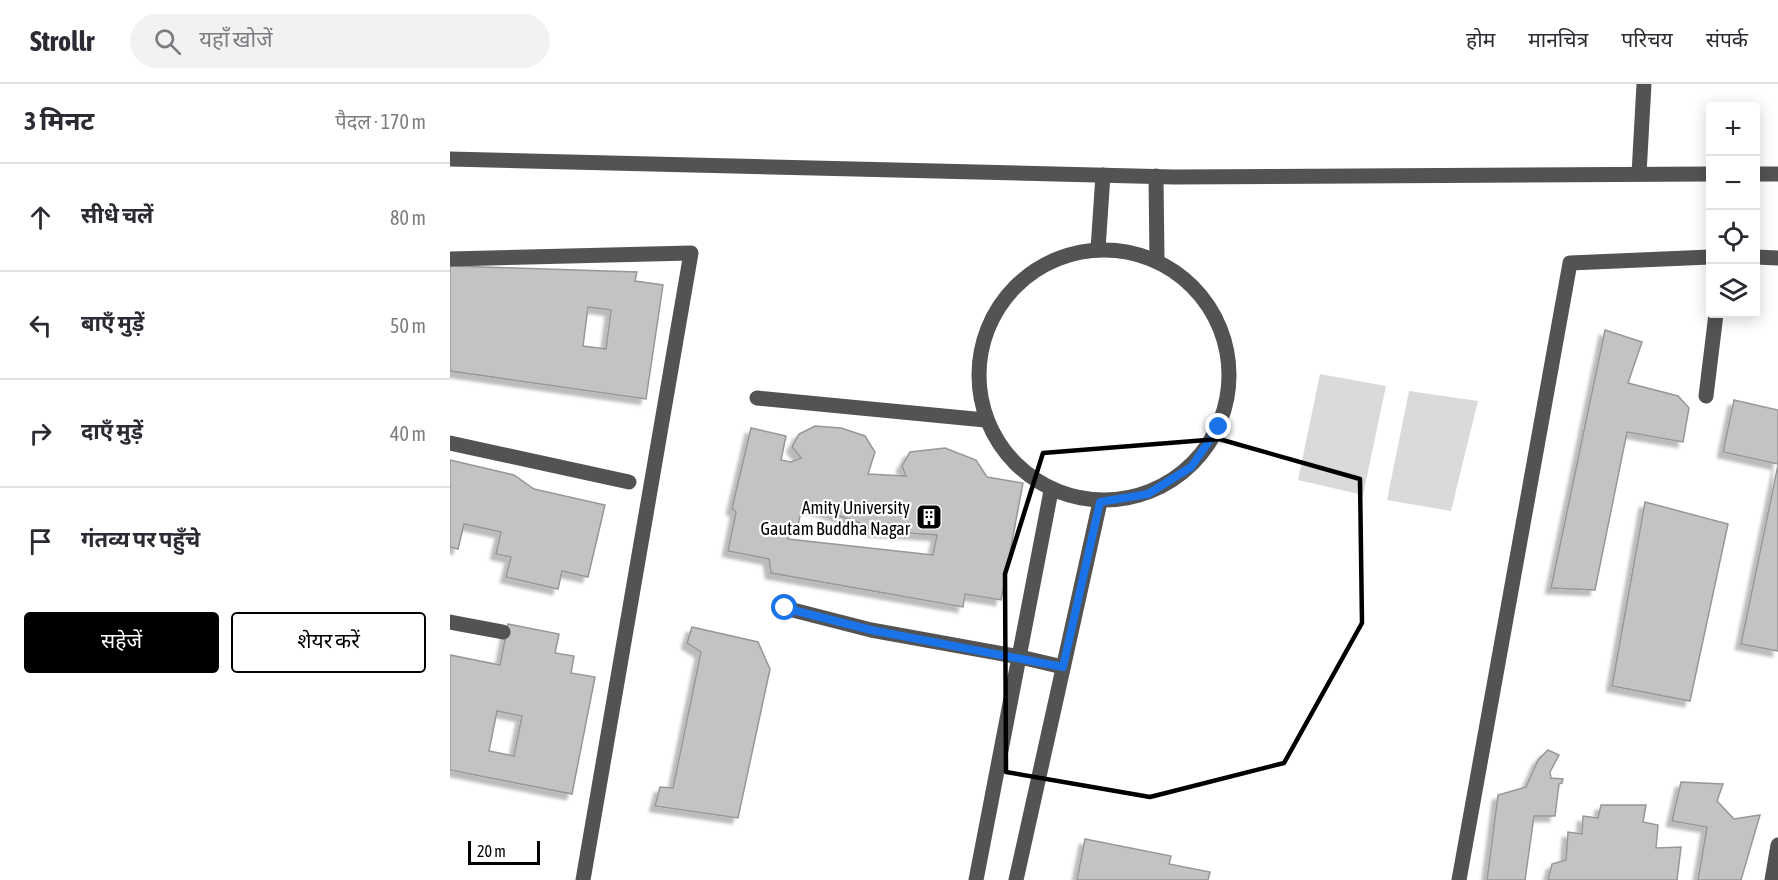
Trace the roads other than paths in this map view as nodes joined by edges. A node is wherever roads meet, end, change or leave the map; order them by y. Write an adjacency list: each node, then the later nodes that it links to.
1 (1644, 84): 3 (street)
2 (450, 159): 7 (street)
3 (1640, 174): 4 (street); 8 (street)
4 (1706, 174)
5 (1760, 174): 6 (street)
6 (1778, 174)
7 (1103, 175): 8 (street); 9 (street)
8 (1155, 176): 14 (street)
9 (1098, 249): 14 (street); 18 (street)
10 (1706, 257): 32 (street)
11 (1760, 257): 12 (street)
12 (1778, 258)
13 (450, 259): 29 (street)
14 (1157, 260): 22 (street)
15 (1716, 318): 16 (street)
16 (1706, 396)
17 (757, 398): 18 (street)
18 (985, 420): 21 (street)
19 (450, 443): 20 (street)
20 (629, 482)
21 (1052, 491): 22 (street); 26 (street)
22 (1100, 502): 27 (street)
23 (785, 608): 26 (street)
24 (450, 622): 25 (street)
25 (503, 632)
26 (1020, 657): 27 (street); 30 (street)
27 (1063, 667): 31 (street)
28 (1778, 845): 33 (street)
29 (583, 880)
30 (976, 880)
31 (1016, 880)
32 (1459, 880)
33 (1772, 880)

